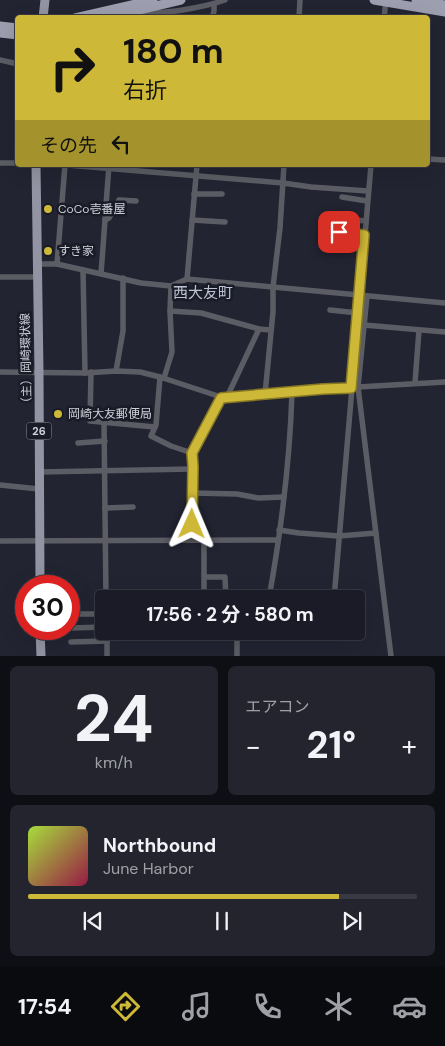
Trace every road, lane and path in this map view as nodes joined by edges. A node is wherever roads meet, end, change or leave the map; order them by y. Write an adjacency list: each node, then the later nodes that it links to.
1 (45, 0): 17 (main road)
2 (152, 0): 11 (highway)
3 (181, 0): 15 (highway)
4 (194, 0): 14 (street)
5 (225, 0): 12 (street)
6 (300, 0): 21 (street)
7 (374, 0): 9 (highway)
8 (416, 0): 10 (highway)
9 (386, 1): 16 (highway); 22 (street)
10 (428, 1): 13 (highway)
11 (130, 3): 18 (highway)
12 (214, 4): 14 (street); 20 (street)
13 (445, 5)
14 (196, 7): 15 (street)
15 (139, 10): 19 (highway)
16 (445, 12)
17 (43, 15)
18 (86, 15)
19 (125, 15)
20 (213, 15)
21 (299, 15)
22 (384, 15)
23 (0, 26): 24 (highway)
24 (15, 28)
25 (0, 34): 26 (highway)
26 (15, 34)
27 (0, 60): 28 (street)
28 (15, 63)
29 (430, 159): 30 (street)
30 (445, 160)
31 (0, 163): 32 (street)
32 (15, 163)
33 (36, 167): 56 (main road, （主）岡崎環状線 / 26)
34 (66, 167): 57 (street)
35 (109, 167): 39 (street); 48 (street)
36 (197, 167): 39 (street)
37 (284, 167): 40 (street)
38 (370, 167): 41 (street)
39 (196, 176): 40 (street); 42 (street)
40 (283, 183): 41 (street); 65 (street)
41 (368, 191): 46 (street)
42 (194, 194): 43 (street); 49 (street)
43 (222, 194)
44 (342, 197): 46 (street)
45 (136, 200): 48 (street)
46 (367, 201): 50 (street)
47 (344, 219): 50 (street)
48 (105, 220): 59 (street)
49 (192, 220): 51 (street); 63 (street)
50 (366, 221): 53 (street)
51 (225, 223)
52 (339, 232): 53 (street)
53 (364, 235): 55 (street)
54 (330, 247): 55 (street)
55 (363, 249): 66 (street)
56 (37, 264): 57 (street); 61 (main road, （主）岡崎環状線 / 26)
57 (57, 264): 58 (street)
58 (83, 270): 59 (street); 80 (street)
59 (101, 274): 62 (street)
60 (0, 277): 61 (street)
61 (38, 277): 79 (main road, （主）岡崎環状線 / 26)
62 (123, 278): 64 (street); 77 (street)
63 (187, 279): 64 (street); 65 (street)
64 (171, 286): 70 (street)
65 (273, 287): 66 (street); 74 (street)
66 (359, 295): 67 (street); 71 (street)
67 (367, 296): 68 (street); 72 (street)
68 (445, 303)
69 (330, 310): 71 (street)
70 (170, 311): 73 (street); 81 (street)
71 (358, 312): 85 (street)
72 (364, 325): 75 (street); 84 (street)
73 (259, 328): 74 (street); 88 (street)
74 (270, 330): 87 (street)
75 (419, 330): 76 (street); 83 (street)
76 (445, 332)
77 (116, 371): 80 (street); 81 (street)
78 (0, 372): 79 (street)
79 (39, 372): 80 (street); 96 (main road, （主）岡崎環状線 / 26)
80 (88, 372): 89 (street)
81 (162, 377): 88 (street); 90 (street)
82 (445, 382): 83 (street)
83 (415, 383): 84 (street)
84 (358, 387): 85 (street); 104 (street)
85 (351, 388): 86 (street); 105 (street)
86 (292, 392): 87 (street); 100 (street)
87 (264, 394): 88 (street)
88 (224, 397): 93 (street)
89 (104, 422): 90 (street); 91 (street)
90 (155, 427): 93 (street)
91 (105, 442): 92 (street); 95 (street)
92 (78, 443)
93 (192, 453): 94 (street)
94 (192, 469): 95 (street); 99 (street)
95 (105, 471): 96 (street); 102 (street)
96 (39, 472): 98 (main road, （主）岡崎環状線 / 26)
97 (0, 485): 98 (street)
98 (39, 489): 110 (main road, （主）岡崎環状線 / 26)
99 (192, 493): 100 (street); 106 (street)
100 (284, 497): 103 (street)
101 (133, 506): 102 (street)
102 (106, 508): 111 (street)
103 (279, 530): 105 (street); 108 (street)
104 (376, 533): 105 (street); 130 (street)
105 (339, 536): 118 (street)
106 (192, 540): 107 (street); 111 (street)
107 (204, 540): 108 (street); 113 (street)
108 (278, 540): 117 (street)
109 (0, 541): 110 (street)
110 (40, 541): 111 (street); 112 (main road, （主）岡崎環状線 / 26)
111 (106, 541): 114 (street)
112 (40, 575)
113 (205, 577): 115 (street); 116 (street)
114 (106, 590)
115 (204, 590)
116 (226, 590)
117 (270, 590)
118 (335, 590)
119 (80, 614): 120 (street)
120 (95, 614)
121 (95, 627): 122 (street)
122 (80, 628)
123 (40, 640): 127 (main road)
124 (237, 640): 129 (street)
125 (107, 641): 126 (street); 128 (street)
126 (71, 642)
127 (41, 656)
128 (107, 656)
129 (237, 656)
130 (391, 656)

